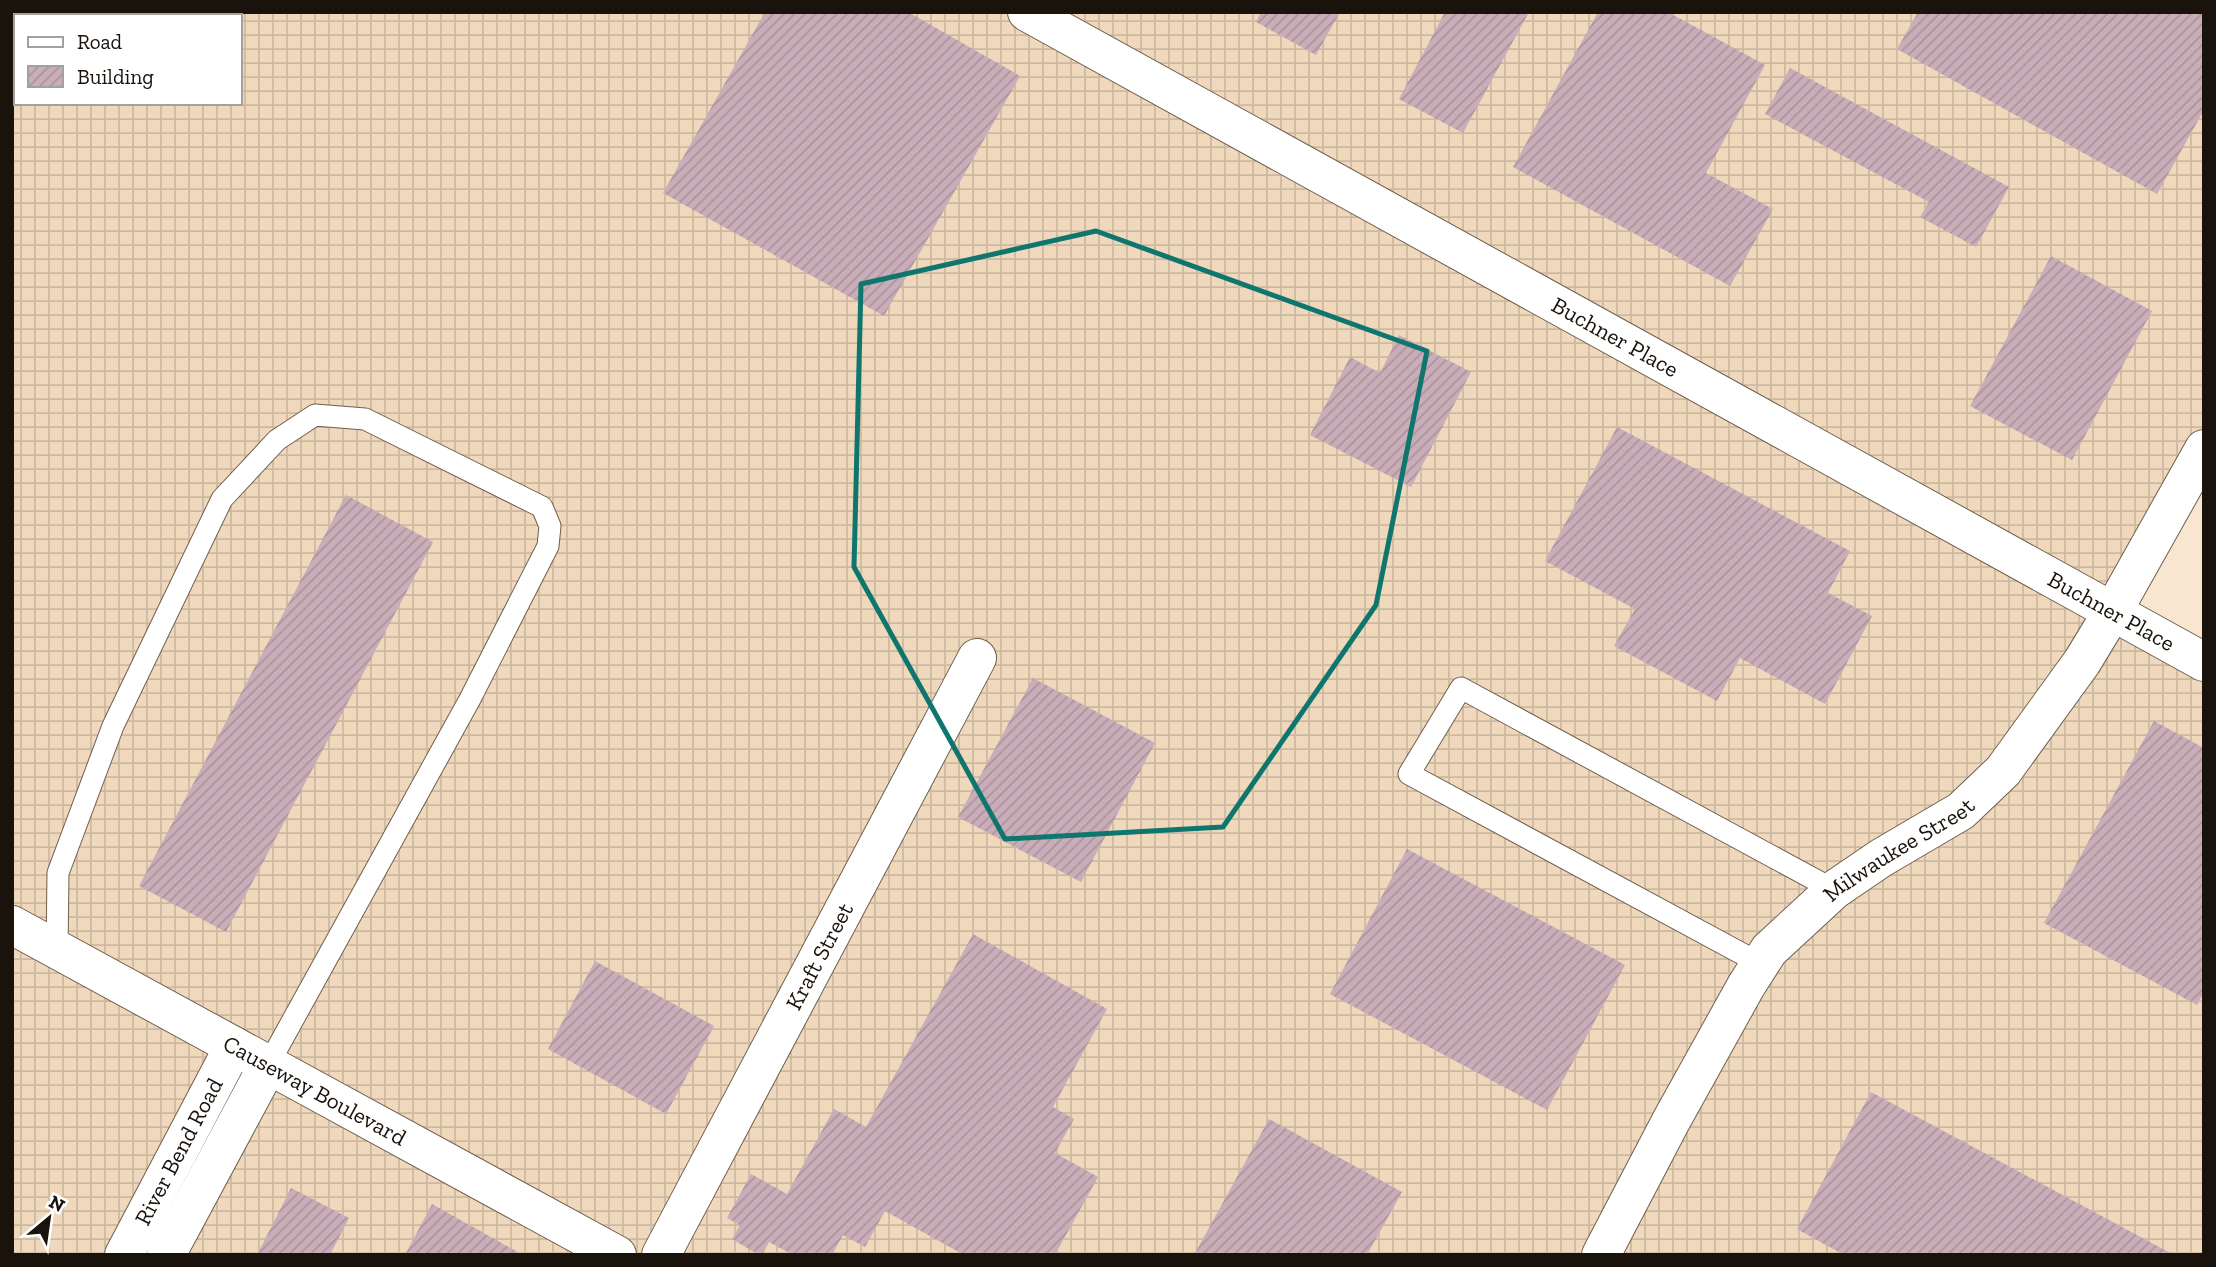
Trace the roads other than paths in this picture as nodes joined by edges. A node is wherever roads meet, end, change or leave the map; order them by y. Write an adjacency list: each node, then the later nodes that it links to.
1 (1027, 12): 3 (street, Buchner Place)
2 (2204, 449): 3 (street, Milwaukee Street)
3 (2113, 611): 5 (street, Buchner Place); 6 (street, Milwaukee Street)
4 (977, 658): 15 (street, Kraft Street)
5 (2204, 662)
6 (1834, 890): 9 (street, Milwaukee Street); 9 (lane)
7 (12, 925): 8 (street, Causeway Boulevard)
8 (57, 950): 10 (street, Causeway Boulevard); 11 (lane)
9 (1761, 964): 16 (street, Milwaukee Street)
10 (234, 1046): 11 (street, Causeway Boulevard); 12 (street, River Bend Road)
11 (268, 1065): 13 (street, River Bend Road); 14 (street, Causeway Boulevard)
12 (124, 1255)
13 (166, 1255)
14 (617, 1255)
15 (661, 1255)
16 (1601, 1255)

